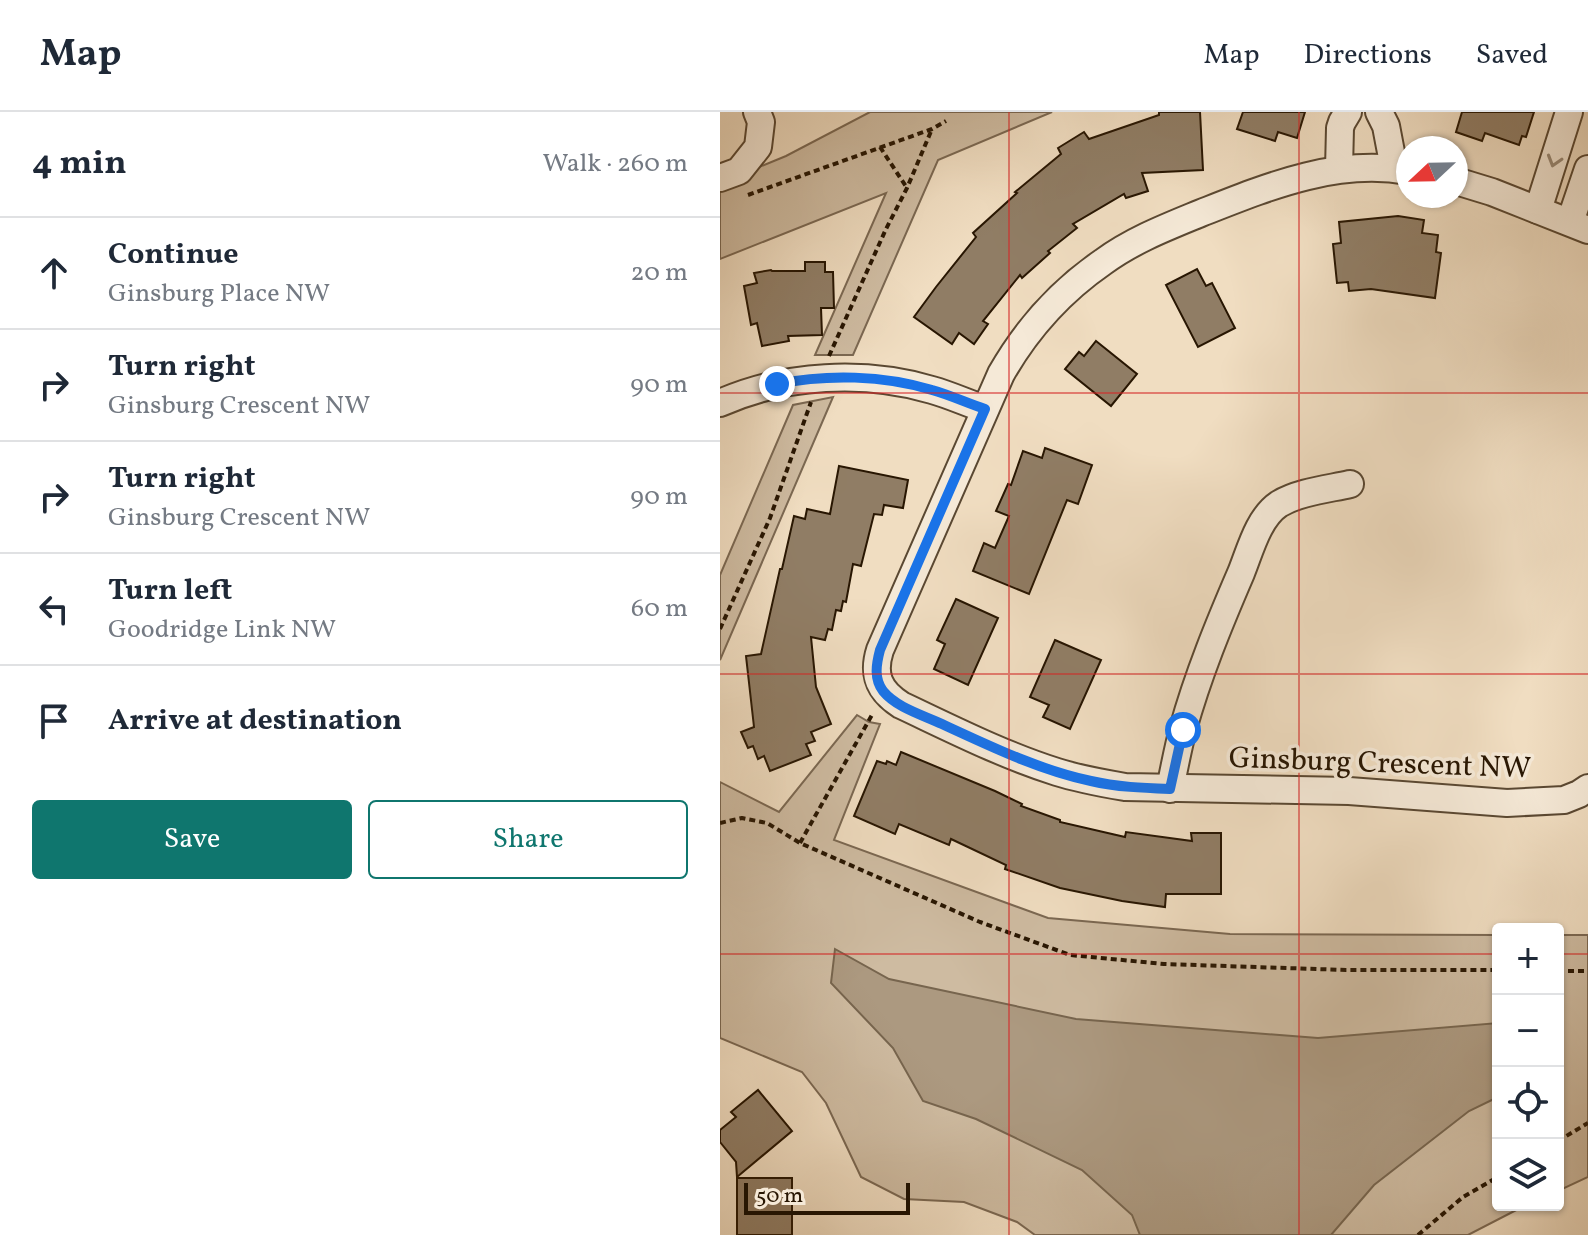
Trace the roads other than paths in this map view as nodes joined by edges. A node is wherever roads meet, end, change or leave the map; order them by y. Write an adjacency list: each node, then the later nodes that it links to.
1 (757, 112): 9 (street)
2 (1348, 112): 6 (street)
3 (1379, 112): 5 (street)
4 (1569, 112): 11 (street, one-way to 11)
5 (1396, 155)
6 (1339, 169): 7 (street); 14 (street)
7 (1396, 169)
8 (1588, 169): 12 (street)
9 (720, 178)
10 (1468, 185): 11 (street)
11 (1538, 210): 12 (street)
12 (1579, 226)
13 (720, 403): 14 (street)
14 (985, 409): 17 (street, Ginsburg Crescent NW)
15 (1350, 484): 17 (street)
16 (1588, 788): 17 (street, Ginsburg Crescent NW)
17 (1170, 789)

